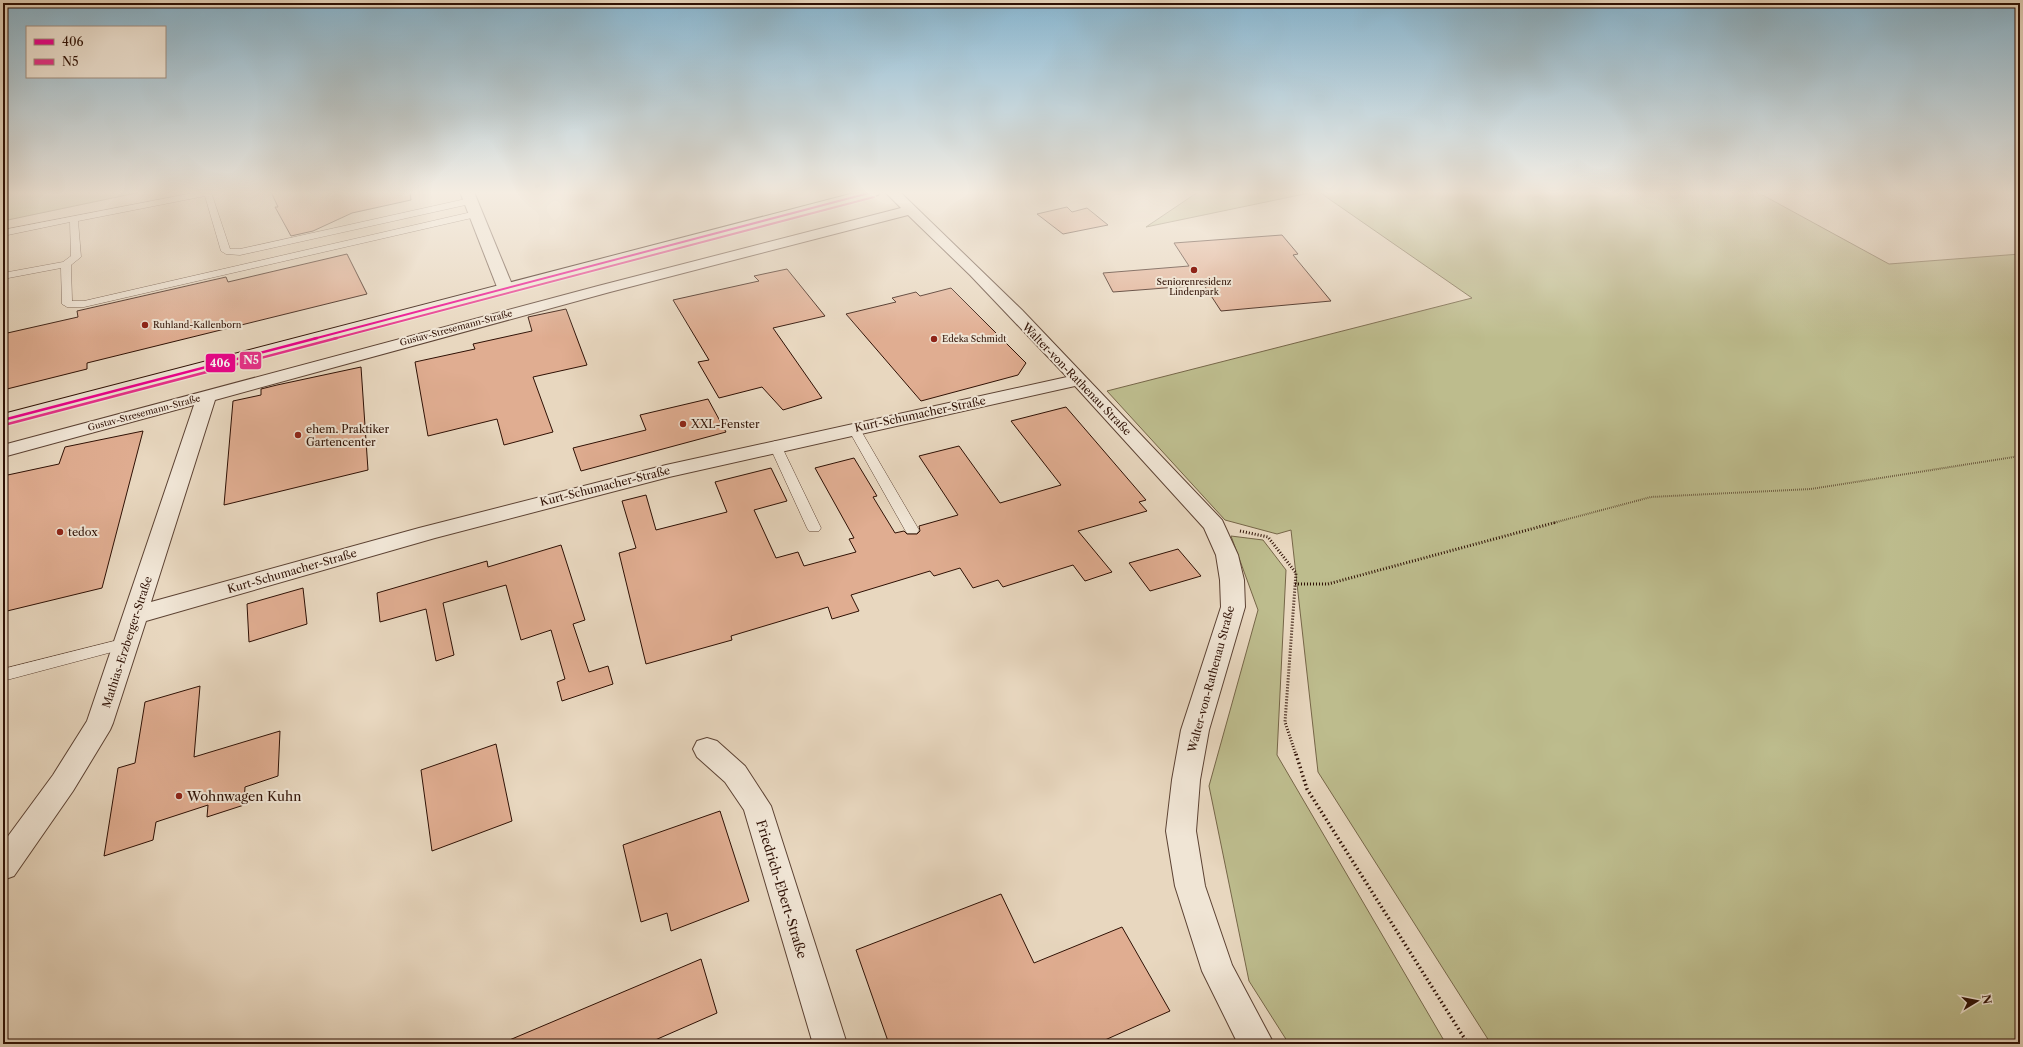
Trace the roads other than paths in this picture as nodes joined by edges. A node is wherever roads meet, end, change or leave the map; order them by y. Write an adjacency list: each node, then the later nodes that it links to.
1 (75, 241): 9 (lane)
2 (223, 241): 3 (lane)
3 (291, 241)
4 (324, 241): 9 (lane)
5 (487, 241): 11 (street)
6 (684, 241): 11 (street)
7 (790, 241): 13 (street, Gustav-Stresemann-Straße)
8 (941, 241): 12 (street, Walter-von-Rathenau Straße)
9 (66, 264): 10 (lane)
10 (3, 276)
11 (505, 287): 14 (street)
12 (1079, 380): 15 (street, Kurt-Schumacher-Straße); 26 (street, Walter-von-Rathenau Straße)
13 (207, 395): 17 (street, Gustav-Stresemann-Straße); 20 (street, Mathias-Erzberger-Straße)
14 (3, 420)
15 (854, 429): 16 (street, Kurt-Schumacher-Straße); 19 (lane)
16 (774, 445): 18 (lane); 20 (street, Kurt-Schumacher-Straße)
17 (3, 451)
18 (814, 528)
19 (912, 530)
20 (136, 615): 21 (street, Mathias-Erzberger-Straße)
21 (126, 643): 22 (lane); 24 (street, Mathias-Erzberger-Straße)
22 (3, 676)
23 (707, 749): 25 (street, Friedrich-Ebert-Straße)
24 (3, 867)
25 (830, 1044)
26 (1257, 1044)

